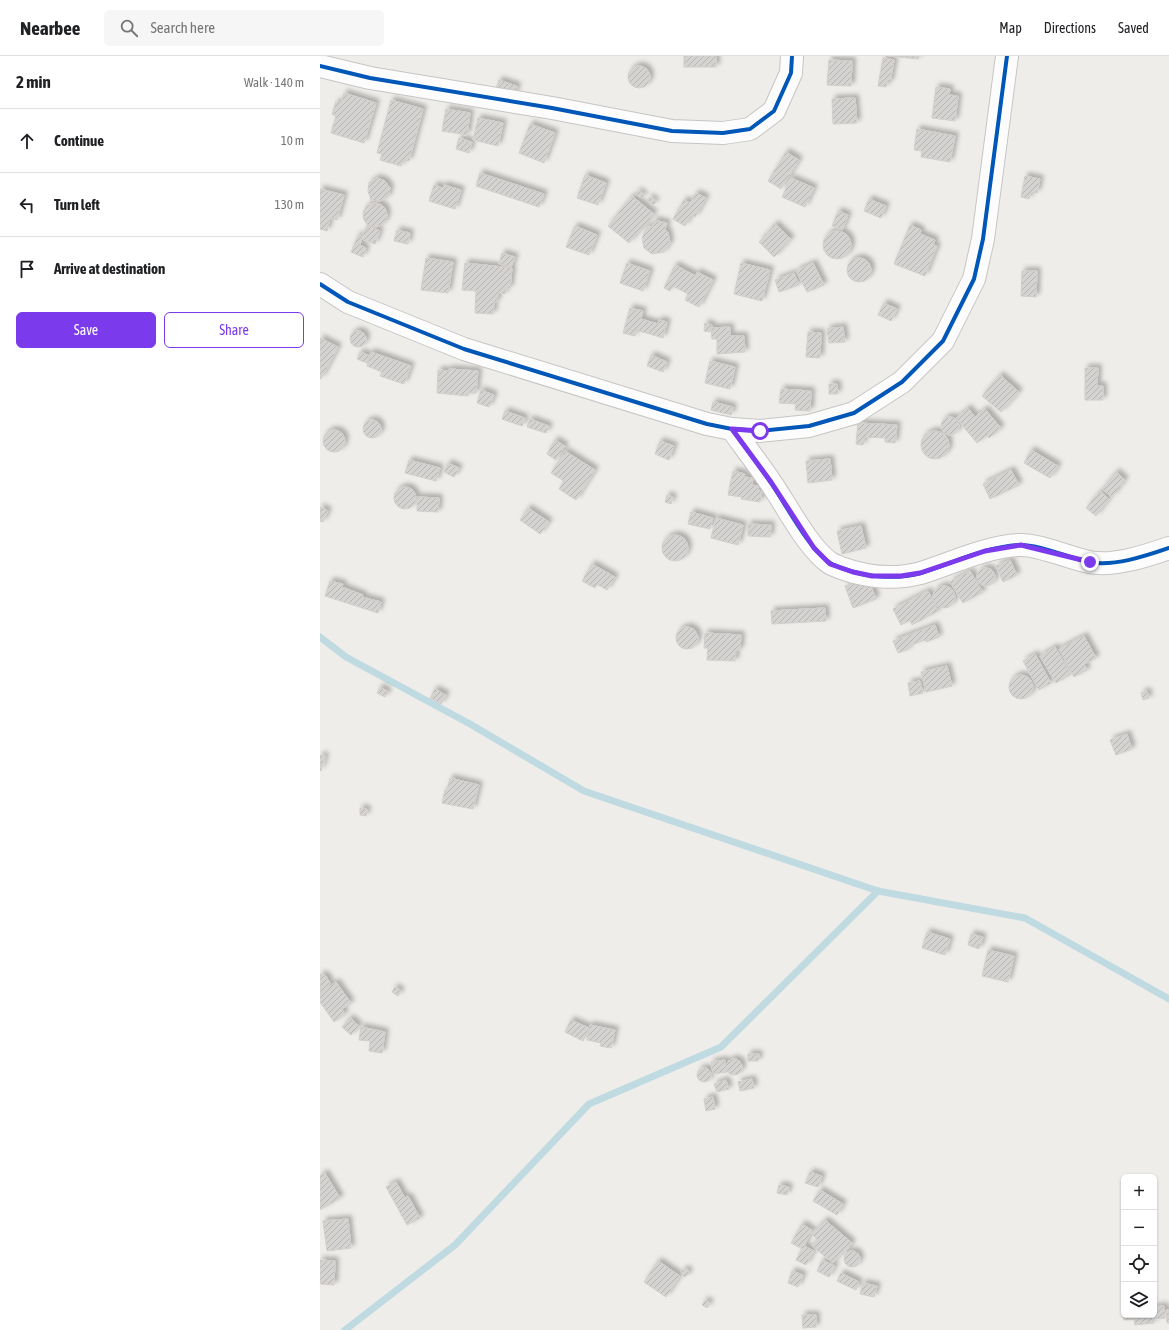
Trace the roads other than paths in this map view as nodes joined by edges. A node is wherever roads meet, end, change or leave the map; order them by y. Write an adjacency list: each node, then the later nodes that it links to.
1 (792, 56): 3 (street)
2 (1007, 56): 5 (street)
3 (320, 66)
4 (320, 284): 5 (street)
5 (732, 429): 6 (street)
6 (1169, 548)

